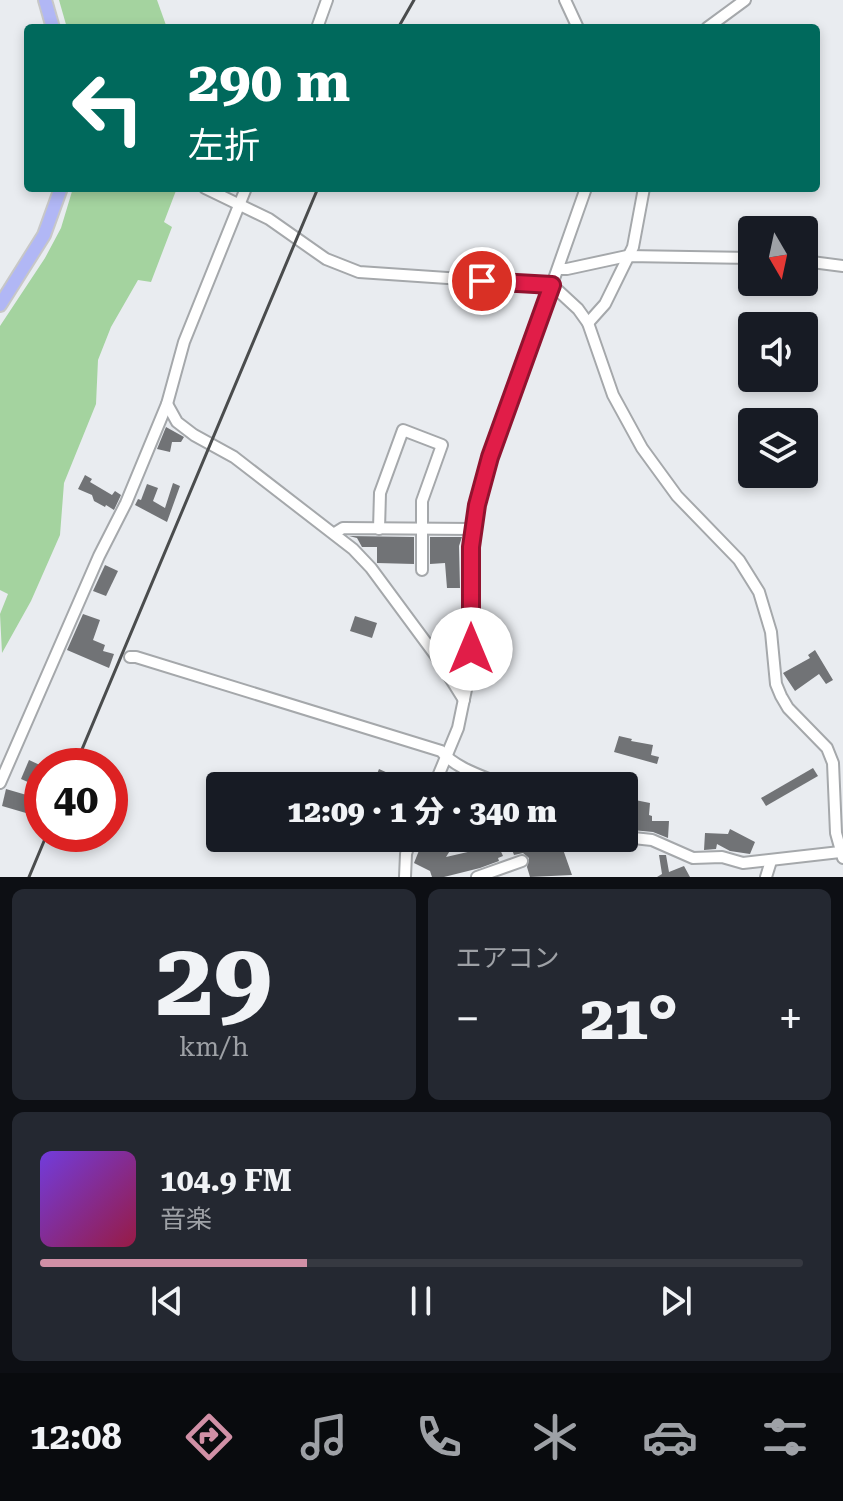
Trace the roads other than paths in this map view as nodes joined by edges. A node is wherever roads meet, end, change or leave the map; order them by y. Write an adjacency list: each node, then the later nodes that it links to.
1 (45, 0): 5 (main road)
2 (327, 0): 6 (street)
3 (565, 0): 7 (street)
4 (745, 0): 8 (street)
5 (52, 24)
6 (318, 24)
7 (576, 24)
8 (712, 24)
9 (60, 192): 21 (main road)
10 (213, 192): 14 (street)
11 (244, 192): 14 (street)
12 (585, 192): 19 (street)
13 (643, 192): 15 (street)
14 (238, 205): 20 (street); 23 (street)
15 (627, 256): 16 (street); 19 (street); 22 (street)
16 (738, 258)
17 (818, 263): 18 (street)
18 (843, 266)
19 (558, 269): 20 (street)
20 (552, 285): 22 (street); 26 (street)
21 (0, 305)
22 (588, 323): 37 (street)
23 (167, 404): 27 (street); 34 (street)
24 (379, 529): 25 (street); 25 (street); 27 (street)
25 (422, 529): 26 (street); 28 (street)
26 (473, 529): 30 (street)
27 (335, 533): 30 (street)
28 (422, 570)
29 (130, 657): 31 (street)
30 (464, 700): 31 (street)
31 (446, 757): 32 (street); 33 (street)
32 (440, 772)
33 (477, 772)
34 (0, 783)
35 (638, 838): 39 (street)
36 (407, 852): 40 (street)
37 (842, 855): 39 (street)
38 (522, 861): 41 (street)
39 (771, 861): 42 (street)
40 (405, 877)
41 (477, 877)
42 (766, 877)

